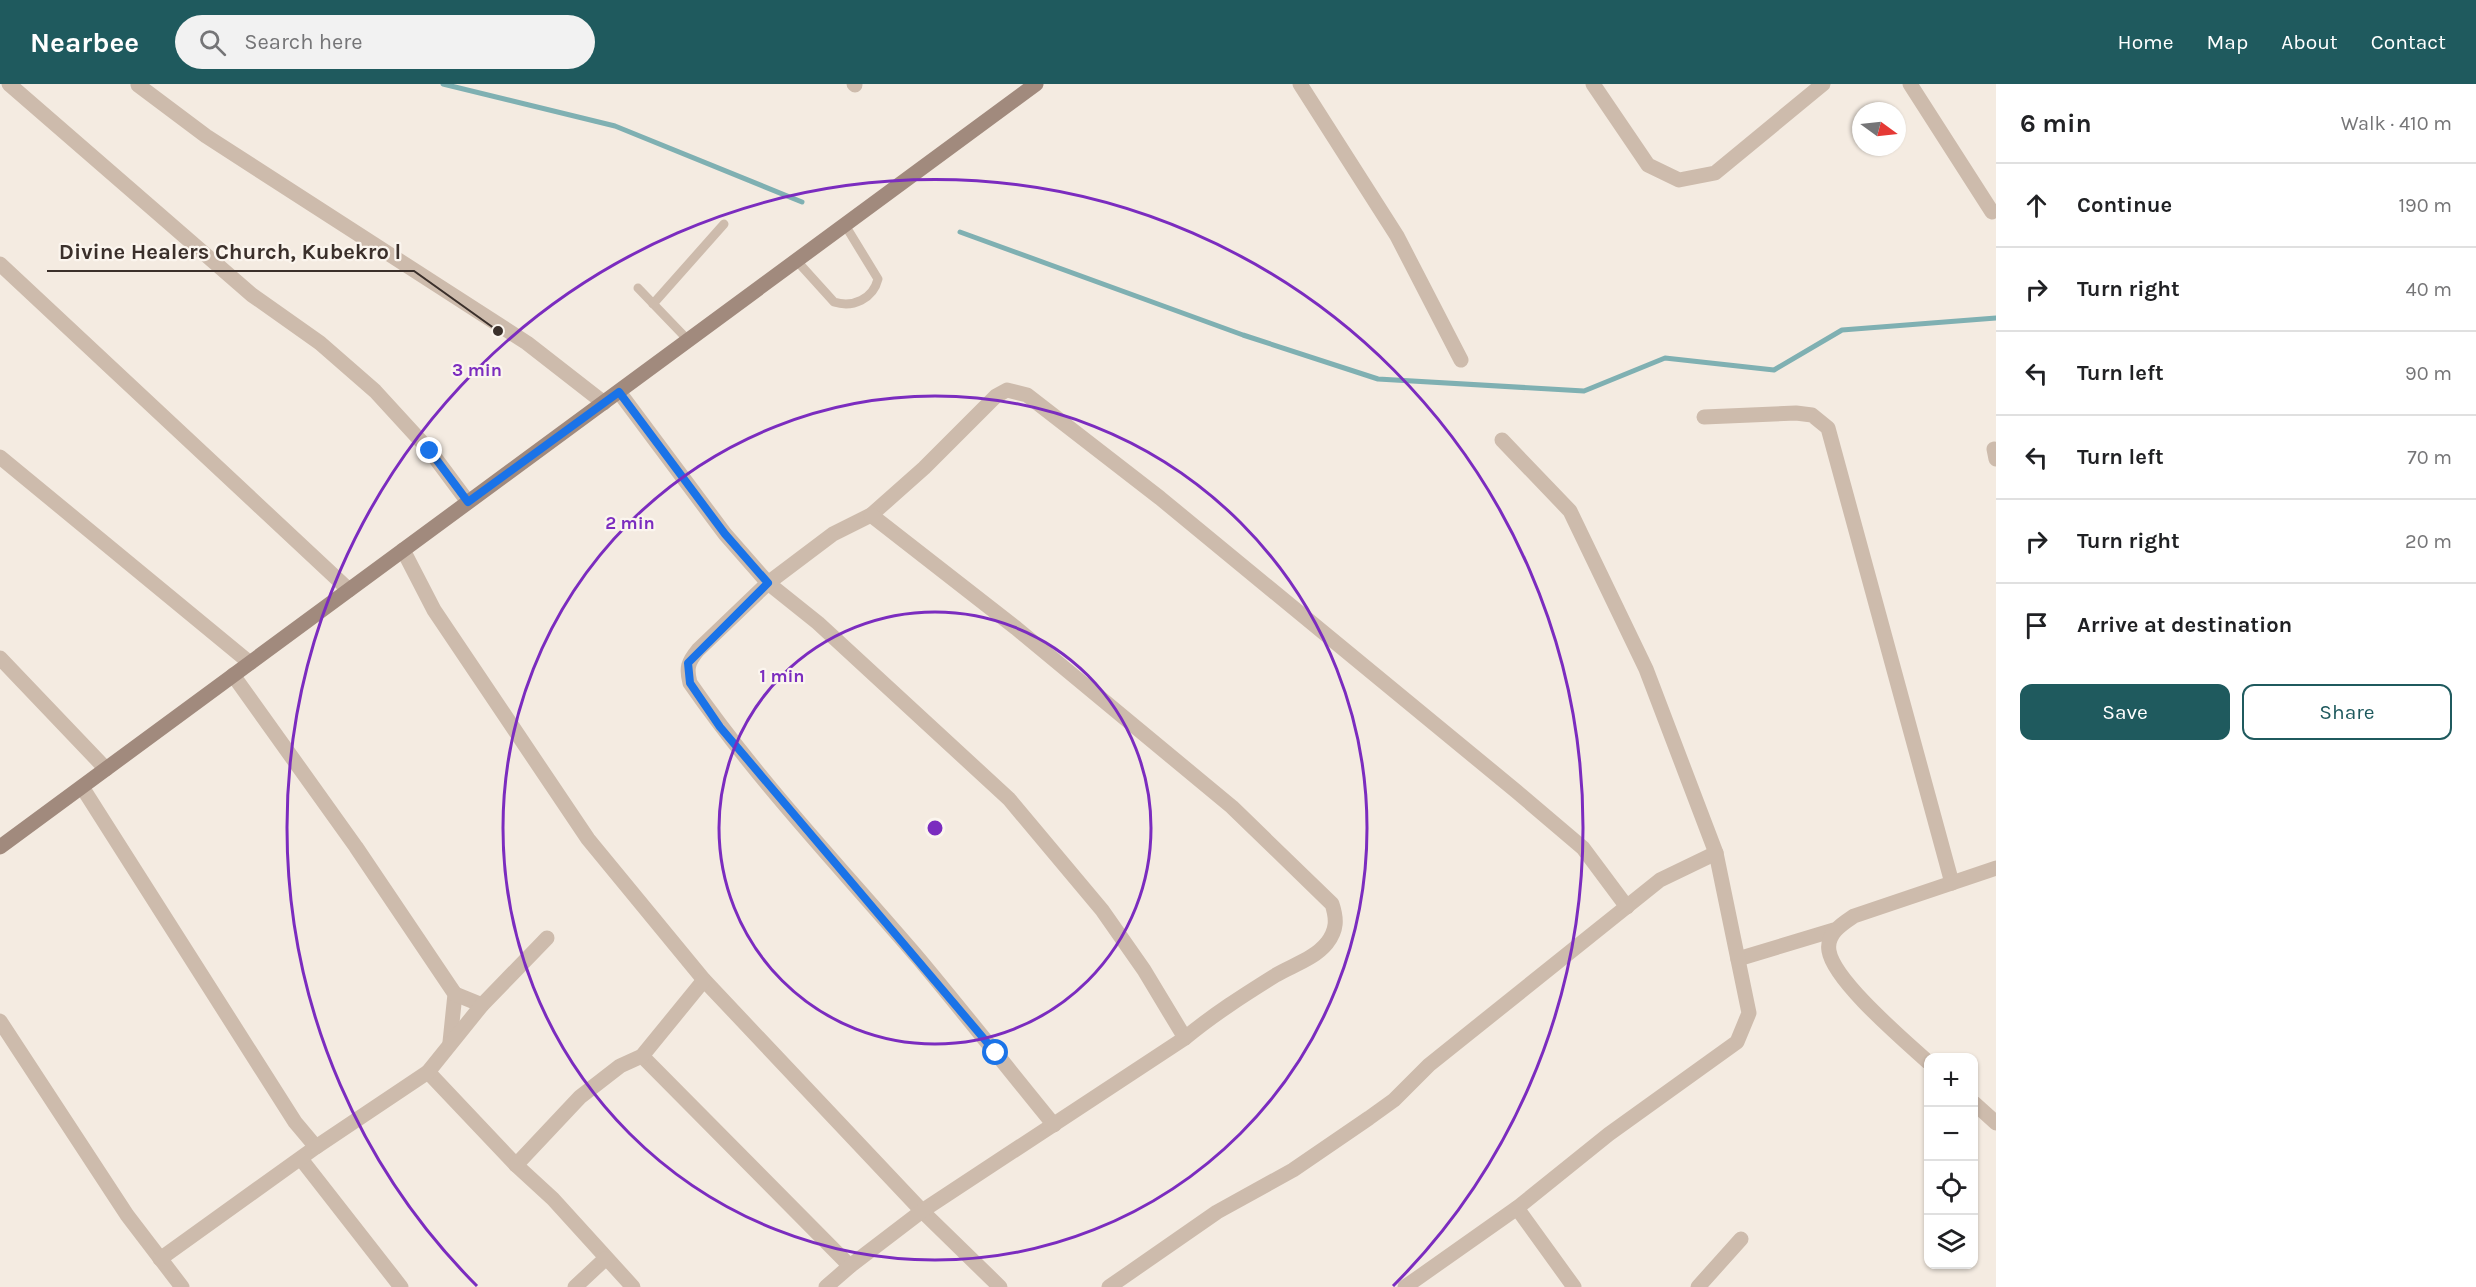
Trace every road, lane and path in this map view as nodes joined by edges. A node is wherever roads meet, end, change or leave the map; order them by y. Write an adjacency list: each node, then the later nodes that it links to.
1 (9, 84): 22 (street)
2 (1036, 84): 10 (main road)
3 (1300, 84): 16 (street)
4 (1593, 84): 5 (street)
5 (1822, 84)
6 (1910, 84): 8 (street)
7 (138, 85): 18 (street)
8 (1992, 212)
9 (724, 224): 14 (lane)
10 (845, 225): 11 (main road); 11 (lane)
11 (796, 260): 15 (main road)
12 (0, 264): 26 (street)
13 (638, 288): 14 (lane)
14 (653, 304): 15 (lane)
15 (688, 340): 17 (main road)
16 (1461, 360)
17 (619, 392): 18 (main road); 25 (street)
18 (604, 403): 22 (main road)
19 (1704, 417): 35 (street)
20 (1502, 440): 33 (street)
21 (0, 457): 28 (street)
22 (468, 502): 24 (main road)
23 (871, 515): 25 (street); 36 (street); 44 (street)
24 (403, 550): 26 (main road); 40 (street)
25 (768, 583): 44 (street); 51 (street)
26 (349, 590): 28 (main road)
27 (0, 658): 30 (street)
28 (250, 663): 29 (main road)
29 (233, 675): 30 (main road); 41 (street)
30 (106, 769): 31 (main road)
31 (82, 787): 32 (main road); 52 (street)
32 (0, 847)
33 (1716, 853): 36 (street); 39 (street)
34 (1996, 868): 35 (street)
35 (1952, 883): 37 (street)
36 (1627, 906): 67 (street)
37 (1834, 930): 39 (street); 47 (street)
38 (547, 938): 42 (street)
39 (1738, 959): 55 (street)
40 (704, 980): 46 (street); 56 (street)
41 (455, 994): 42 (street); 45 (street)
42 (482, 1005): 45 (street)
43 (0, 1021): 58 (street)
44 (1185, 1038): 51 (street)
45 (450, 1042): 48 (street)
46 (642, 1056): 54 (street); 60 (street)
47 (1924, 1057)
48 (428, 1072): 52 (street); 54 (street)
49 (1978, 1107): 50 (street)
50 (1996, 1123)
51 (1054, 1125): 56 (street)
52 (316, 1147): 53 (street)
53 (301, 1159): 58 (street); 61 (street)
54 (516, 1165): 59 (street)
55 (1516, 1208): 68 (street); 69 (street)
56 (922, 1211): 60 (street); 66 (street)
57 (1741, 1239): 70 (street)
58 (160, 1259): 62 (street)
59 (605, 1259): 63 (street); 64 (street)
60 (850, 1266): 65 (street)
61 (398, 1286)
62 (182, 1287)
63 (575, 1287)
64 (633, 1287)
65 (826, 1287)
66 (1000, 1287)
67 (1109, 1287)
68 (1405, 1287)
69 (1574, 1287)
70 (1698, 1287)

